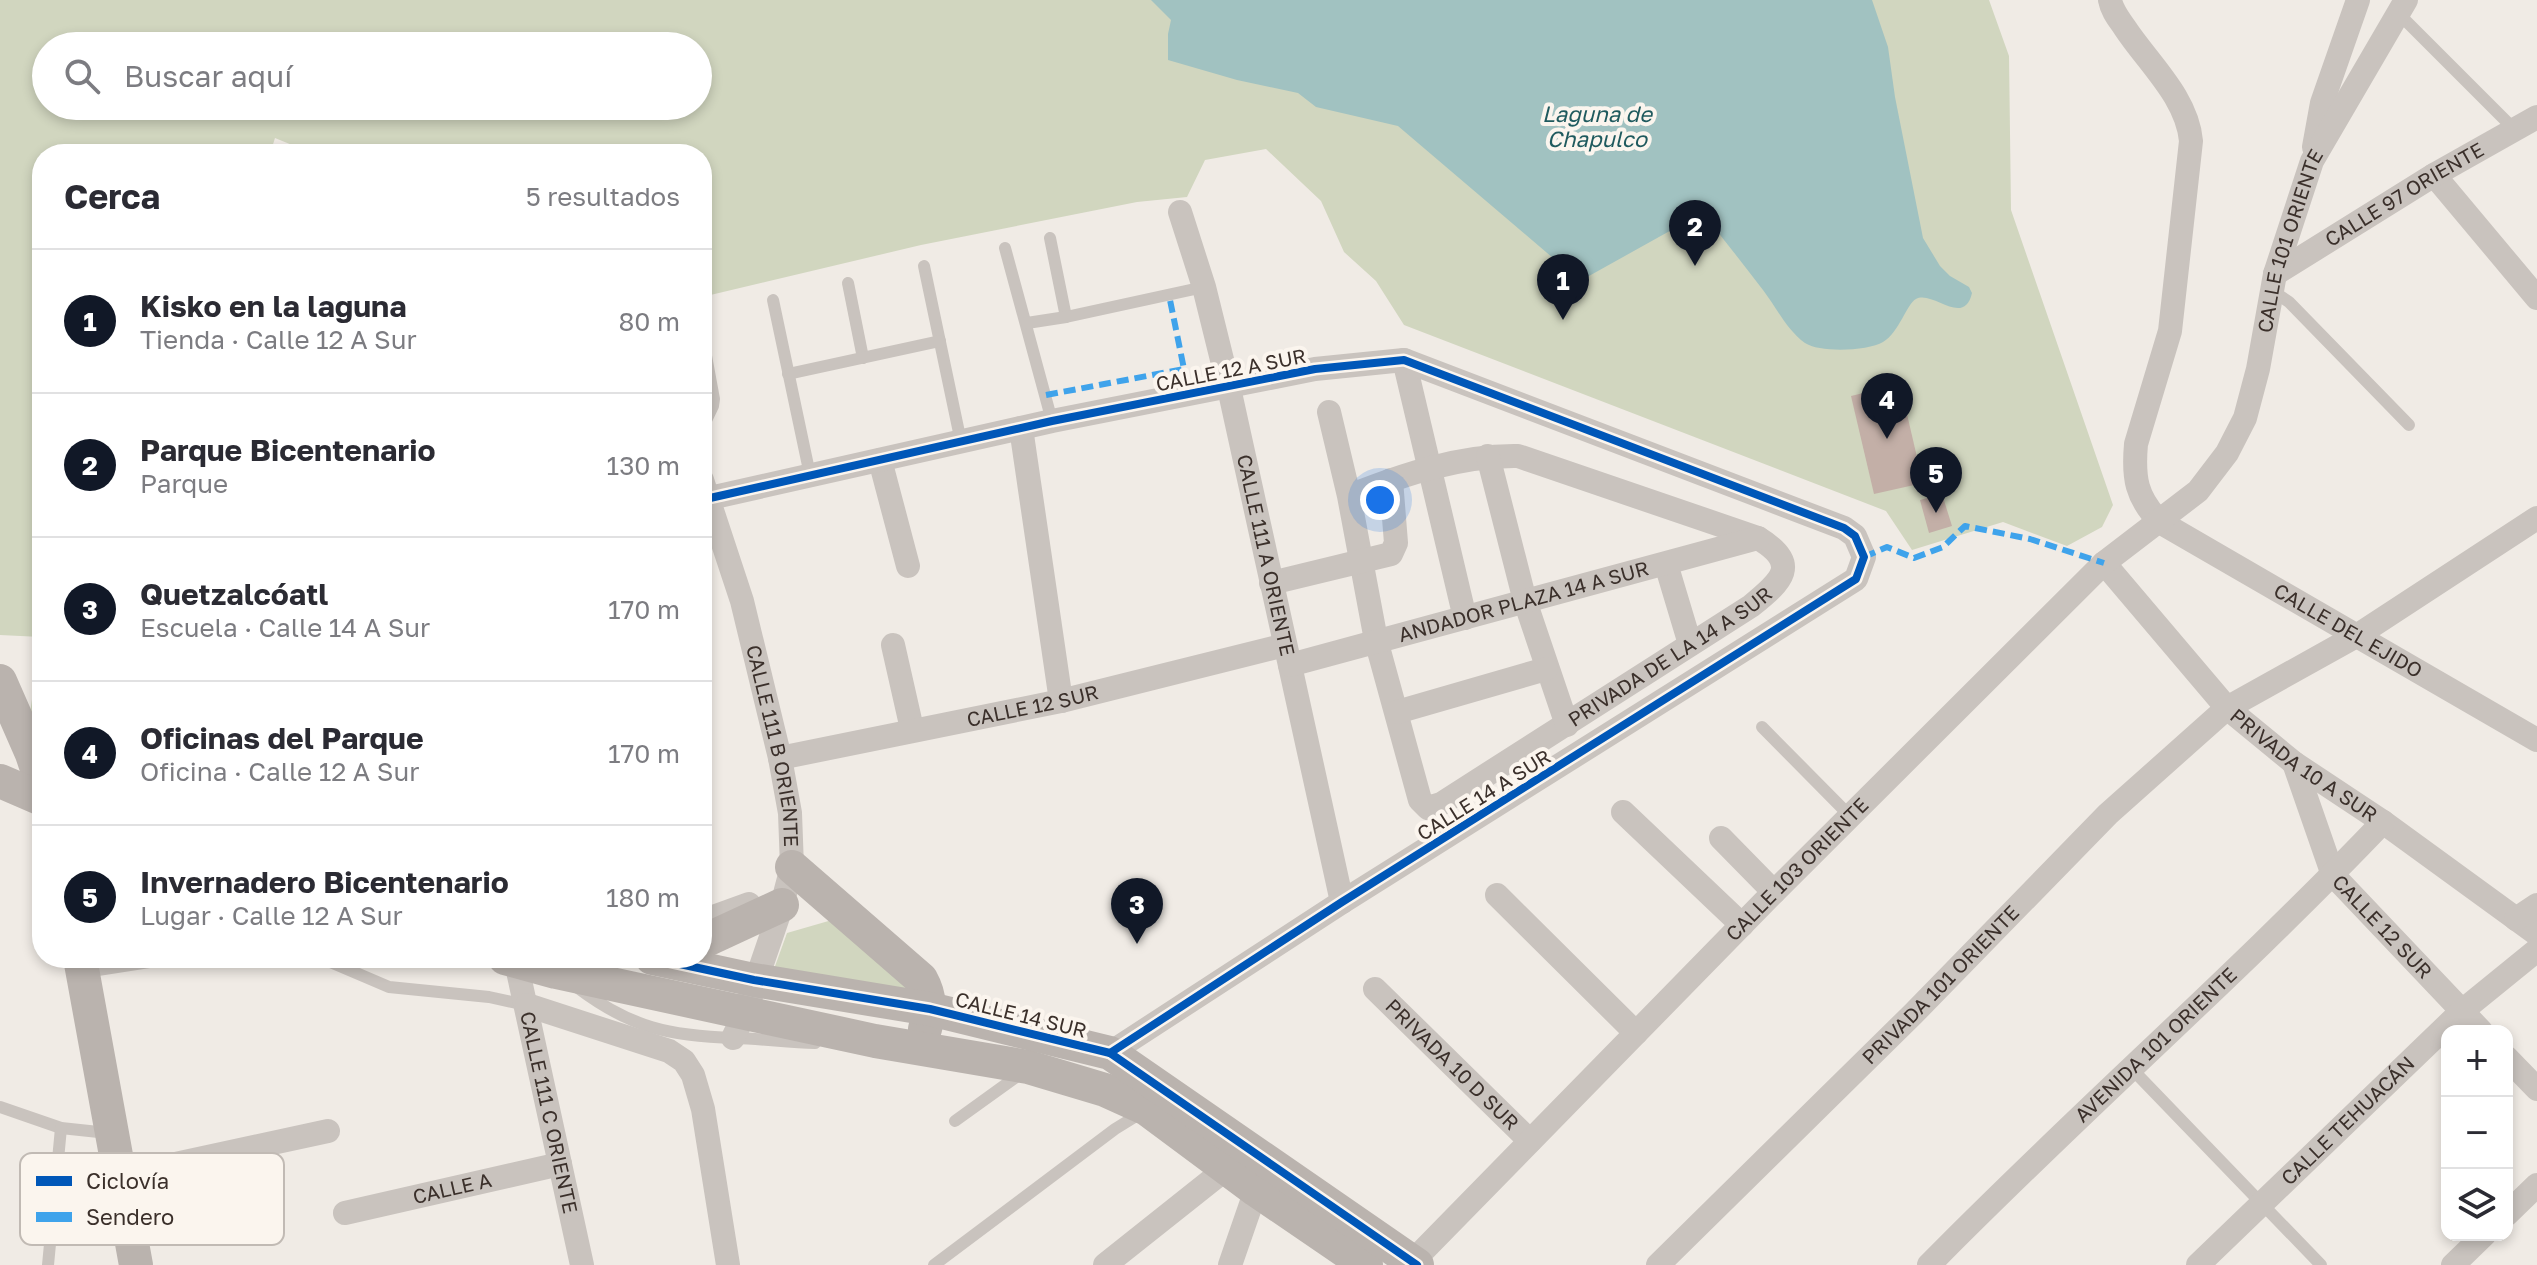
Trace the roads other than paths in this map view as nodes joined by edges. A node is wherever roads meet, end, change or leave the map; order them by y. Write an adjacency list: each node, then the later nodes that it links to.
1 (2110, 0): 39 (street)
2 (2358, 0): 6 (street)
3 (2402, 7): 5 (lane); 6 (street, CALLE 101 ORIENTE)
4 (2537, 117): 5 (street, CALLE 97 ORIENTE)
5 (2515, 130): 7 (street, CALLE 97 ORIENTE)
6 (2312, 161): 12 (street, CALLE 101 ORIENTE)
7 (2434, 175): 12 (street, CALLE 97 ORIENTE); 15 (street)
8 (1180, 212): 14 (street, CALLE 111 A ORIENTE)
9 (1050, 238): 17 (lane)
10 (1005, 248): 18 (lane)
11 (924, 266): 19 (lane)
12 (2273, 282): 26 (lane); 35 (street, CALLE 101 ORIENTE)
13 (848, 283): 20 (lane)
14 (1204, 287): 17 (lane); 23 (street, CALLE 111 A ORIENTE)
15 (2537, 298)
16 (773, 300): 22 (lane)
17 (1066, 317): 18 (lane)
18 (1027, 323): 25 (lane)
19 (940, 341): 20 (lane); 28 (lane)
20 (863, 358): 22 (lane)
21 (1404, 360): 23 (street, CALLE 12 A SUR); 31 (street); 41 (street, CALLE 12 A SUR)
22 (788, 374): 32 (lane)
23 (1229, 388): 25 (street, CALLE 12 A SUR); 46 (street, CALLE 111 A ORIENTE)
24 (1329, 412): 36 (street)
25 (1052, 421): 27 (street, CALLE 12 A SUR)
26 (2409, 425)
27 (1021, 428): 28 (street, CALLE 12 A SUR); 56 (street)
28 (961, 442): 30 (street, CALLE 12 A SUR)
29 (1488, 456): 31 (street); 40 (street); 47 (street)
30 (880, 460): 32 (street, CALLE 12 A SUR); 45 (street)
31 (1430, 469): 33 (street); 48 (street)
32 (810, 475): 34 (street, CALLE 12 A SUR)
33 (1391, 480): 36 (street); 42 (street)
34 (712, 488)
35 (2198, 491): 39 (street, CALLE 103 ORIENTE)
36 (1349, 496): 42 (street)
37 (712, 508): 64 (street, CALLE 111 B ORIENTE)
38 (2537, 518): 49 (street, PRIVADA 101 ORIENTE)
39 (2160, 522): 43 (street, CALLE 103 ORIENTE); 49 (street, CALLE DEL EJIDO)
40 (1758, 538): 44 (street, ANDADOR PLAZA 14 A SUR); 51 (street, PRIVADA DE LA 14 A SUR)
41 (1864, 557): 76 (street, CALLE 14 A SUR)
42 (1359, 563): 46 (street); 50 (street)
43 (2104, 563): 57 (street, PRIVADA 10 A SUR); 69 (street, CALLE 103 ORIENTE)
44 (1666, 564): 47 (street, ANDADOR PLAZA 14 A SUR); 51 (street)
45 (908, 566)
46 (1271, 583): 53 (street, CALLE 111 A ORIENTE)
47 (1525, 601): 48 (street, ANDADOR PLAZA 14 A SUR); 54 (street)
48 (1465, 618): 50 (street, ANDADOR PLAZA 14 A SUR)
49 (2358, 635): 57 (street, PRIVADA 101 ORIENTE); 62 (street, CALLE DEL EJIDO)
50 (1376, 640): 53 (street, ANDADOR PLAZA 14 A SUR); 58 (street)
51 (1690, 644): 59 (street, PRIVADA DE LA 14 A SUR)
52 (893, 645): 61 (street)
53 (1287, 655): 56 (street, CALLE 12 SUR); 76 (street, CALLE 111 A ORIENTE)
54 (1546, 669): 58 (street); 59 (street)
55 (0, 681): 63 (main road)
56 (1061, 701): 61 (street, CALLE 12 SUR)
57 (2227, 708): 65 (street, PRIVADA 10 A SUR); 132 (street, PRIVADA 101 ORIENTE)
58 (1397, 712): 59 (street, PRIVADA DE LA 14 A SUR)
59 (1567, 725)
60 (1762, 727): 69 (lane)
61 (912, 729): 64 (street, CALLE 12 SUR)
62 (2533, 733)
63 (25, 745)
64 (780, 758): 73 (street, CALLE 111 B ORIENTE)
65 (2294, 763): 70 (street, PRIVADA 10 A SUR); 72 (street, CALLE 12 SUR)
66 (0, 781): 67 (main road)
67 (32, 795)
68 (1623, 812): 80 (street)
69 (1851, 817): 74 (street, CALLE 103 ORIENTE)
70 (2383, 822): 72 (street, AVENIDA 101 ORIENTE); 79 (street, PRIVADA 10 A SUR)
71 (1721, 838): 74 (street)
72 (2333, 875): 93 (street, CALLE 12 SUR); 101 (street, AVENIDA 101 ORIENTE)
73 (786, 888): 78 (street); 82 (main road); 89 (street, CALLE 111 B ORIENTE); 92 (main road)
74 (1774, 892): 80 (street, CALLE 103 ORIENTE)
75 (1497, 895): 96 (street)
76 (1342, 902): 98 (street, CALLE 14 A SUR)
77 (2537, 905): 79 (street)
78 (712, 917)
79 (2516, 919): 81 (street, PRIVADA 10 A SUR)
80 (1742, 925): 96 (street, CALLE 103 ORIENTE)
81 (2537, 934)
82 (712, 936)
83 (2537, 950): 93 (street, CALLE TEHUACÁN)
84 (81, 968): 108 (main road)
85 (342, 968): 91 (lane)
86 (513, 968): 91 (street, CALLE 111 C ORIENTE)
87 (541, 968): 94 (main road)
88 (698, 968): 89 (main road, CALLE 14 SUR)
89 (754, 980): 92 (main road, CALLE 14 SUR); 94 (street, CALLE 111 B ORIENTE)
90 (1375, 989): 109 (street, PRIVADA 10 D SUR)
91 (527, 1005): 113 (street, CALLE 111 C ORIENTE); 127 (street)
92 (930, 1009): 97 (main road); 98 (main road, CALLE 14 SUR)
93 (2462, 1011): 95 (street, CALLE 12 SUR); 117 (street, CALLE TEHUACÁN)
94 (739, 1025): 97 (main road)
95 (2475, 1025)
96 (1636, 1033): 109 (street, CALLE 103 ORIENTE)
97 (920, 1048): 100 (main road)
98 (1110, 1053): 123 (main road, CALLE 14 SUR)
99 (2513, 1064): 102 (street)
100 (1028, 1067): 104 (main road); 105 (lane)
101 (2130, 1067): 117 (lane); 133 (street, AVENIDA 101 ORIENTE)
102 (2537, 1089)
103 (0, 1107): 106 (lane)
104 (1147, 1109): 114 (main road); 128 (lane)
105 (955, 1121)
106 (61, 1128): 108 (lane); 110 (lane)
107 (328, 1131): 112 (street)
108 (111, 1133): 111 (main road)
109 (1530, 1141): 123 (street, CALLE 103 ORIENTE)
110 (59, 1153)
111 (115, 1153)
112 (226, 1153)
113 (560, 1164): 119 (street, CALLE A); 126 (street, CALLE 111 C ORIENTE)
114 (1227, 1168): 116 (main road); 129 (street)
115 (2537, 1185): 118 (street)
116 (1256, 1190): 130 (street); 131 (main road)
117 (2263, 1203): 134 (street, CALLE TEHUACÁN); 135 (lane)
118 (2513, 1208)
119 (345, 1213)
120 (2478, 1241): 136 (street)
121 (50, 1245): 124 (lane)
122 (132, 1245): 125 (main road)
123 (1415, 1264)
124 (48, 1265)
125 (136, 1265)
126 (582, 1265)
127 (728, 1265)
128 (934, 1265)
129 (1105, 1265)
130 (1230, 1265)
131 (1366, 1265)
132 (1658, 1265)
133 (1929, 1265)
134 (2198, 1265)
135 (2321, 1265)
136 (2453, 1265)

